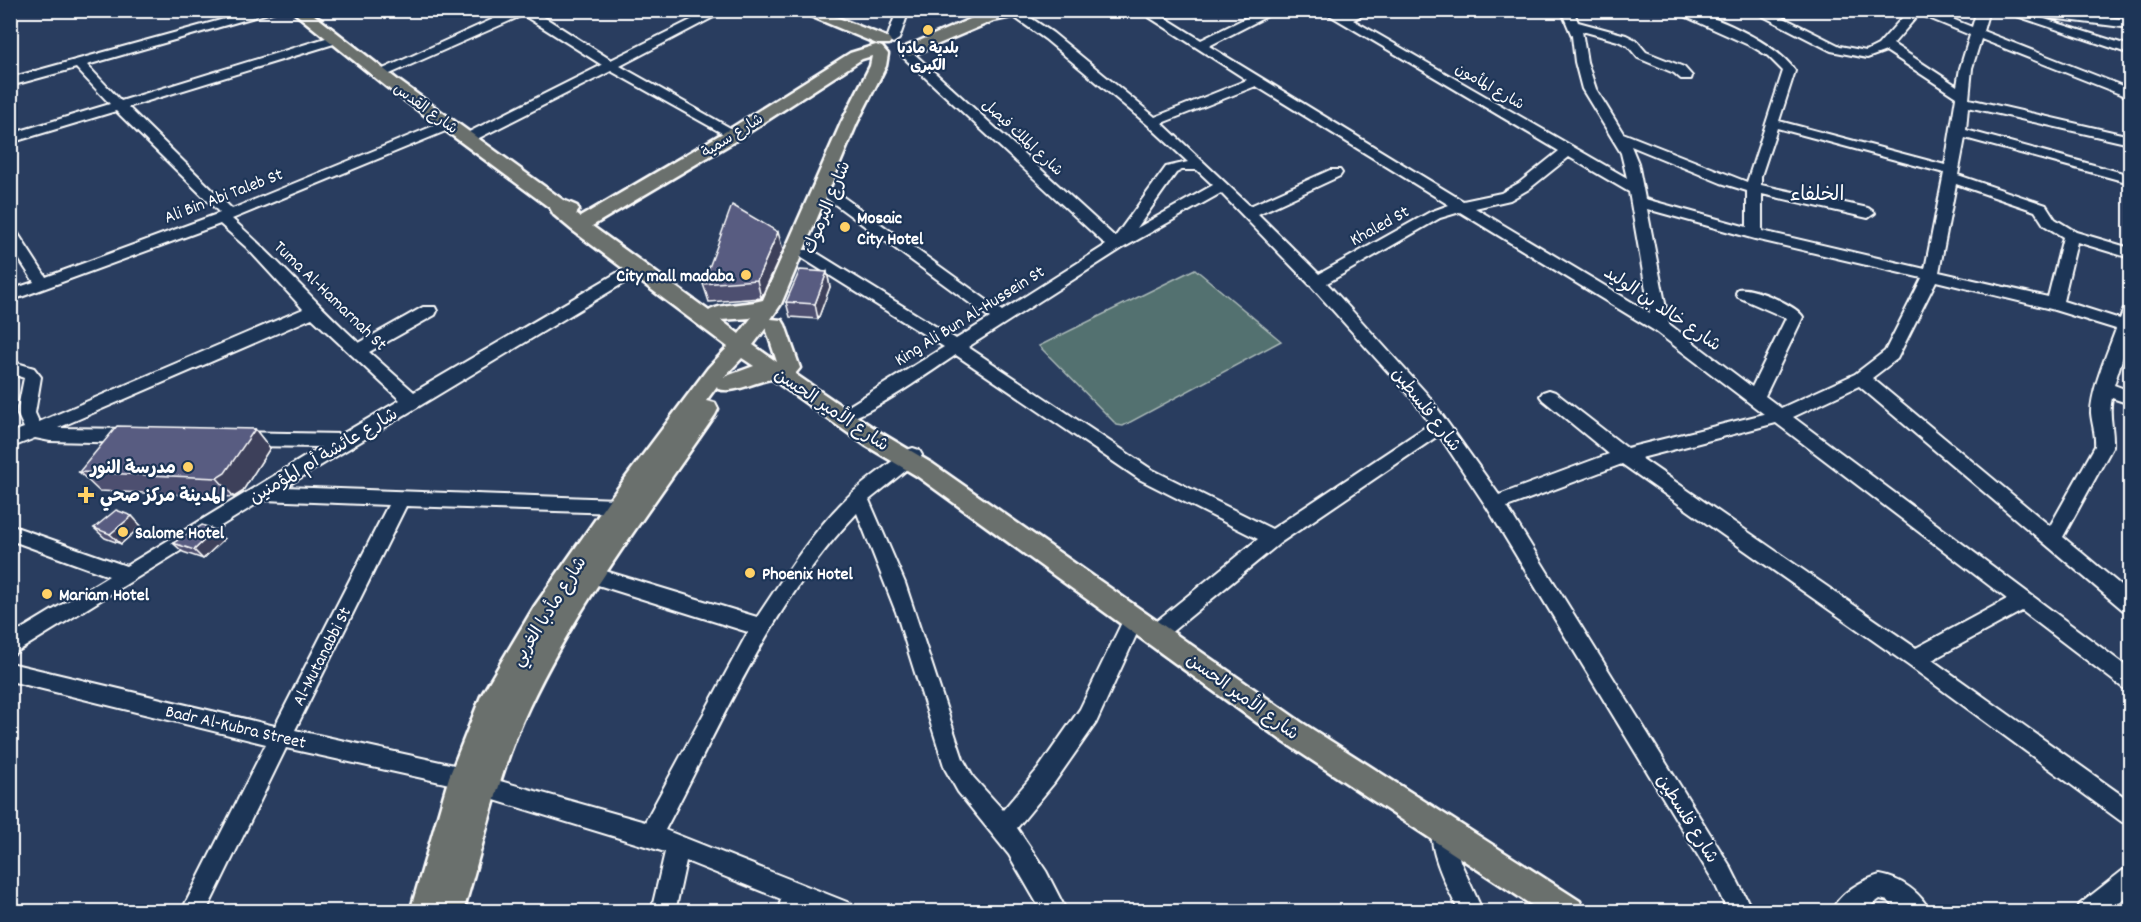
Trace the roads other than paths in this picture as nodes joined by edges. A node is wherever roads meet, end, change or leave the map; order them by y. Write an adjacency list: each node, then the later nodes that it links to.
1 (273, 10): 27 (street)
2 (298, 10): 22 (main road, شارع القدس)
3 (524, 10): 28 (street); 29 (street)
4 (721, 10): 28 (street)
5 (803, 10): 25 (main road)
6 (903, 10): 25 (street)
7 (1144, 10): 24 (street, شارع خالد بن الوليد)
8 (1273, 10): 24 (street)
9 (1327, 10): 19 (street, شارع المأمون)
10 (1365, 10): 19 (street)
11 (1567, 10): 20 (street)
12 (1677, 10): 37 (street)
13 (1757, 10): 23 (street)
14 (1917, 10): 21 (street); 23 (street)
15 (1983, 10): 21 (street)
16 (2006, 11): 18 (street); 26 (street)
17 (1016, 14): 25 (main road, شارع سمية); 36 (street, شارع فلسطين)
18 (2126, 19)
19 (1344, 20): 45 (street, شارع المأمون)
20 (1575, 25): 30 (street); 41 (street)
21 (1976, 32): 33 (street); 34 (street)
22 (333, 40): 29 (main road, شارع القدس); 35 (street)
23 (1884, 44): 34 (street)
24 (1201, 45): 31 (street, شارع خالد بن الوليد)
25 (892, 49): 40 (main road, شارع سمية); 52 (main road, شارع اليرموك); 62 (street, شارع الملك فيصل); 74 (main road, شارع اليرموك)
26 (2130, 50)
27 (79, 64): 32 (street); 35 (street, Tuma Al-Hamarnah St)
28 (613, 67): 40 (street); 42 (street)
29 (378, 74): 38 (main road, شارع القدس)
30 (1686, 76)
31 (1257, 81): 36 (street); 54 (street, شارع خالد بن الوليد)
32 (10, 82)
33 (2130, 93)
34 (1963, 99): 39 (street); 44 (street)
35 (118, 106): 43 (street); 57 (street, Tuma Al-Hamarnah St)
36 (1153, 122): 46 (street, شارع فلسطين)
37 (1773, 123): 48 (street); 51 (street)
38 (448, 125): 42 (main road, شارع القدس); 57 (street, Ali Bin Abi Taleb St)
39 (1959, 132): 48 (street); 49 (street)
40 (734, 135): 58 (main road, شارع سمية)
41 (1618, 136): 51 (street); 53 (street)
42 (468, 138): 58 (main road, شارع القدس)
43 (10, 139)
44 (2130, 140)
45 (1568, 151): 53 (street, شارع المأمون); 54 (street, Khaled St)
46 (1201, 166): 50 (street, شارع فلسطين); 62 (street)
47 (1335, 173): 55 (street)
48 (1951, 174): 61 (street); 66 (street)
49 (2130, 179)
50 (1222, 186): 55 (street, شارع فلسطين); 62 (street, King Ali Bun Al-Hussein St)
51 (1753, 188): 56 (street); 60 (street)
52 (830, 194): 64 (main road, شارع اليرموك); 76 (street)
53 (1637, 196): 60 (street, شارع المأمون); 78 (street)
54 (1461, 206): 67 (street, Khaled St); 78 (street, شارع خالد بن الوليد)
55 (1248, 213): 67 (street, شارع فلسطين)
56 (1868, 213)
57 (226, 217): 68 (street, Ali Bin Abi Taleb St); 72 (street, Tuma Al-Hamarnah St)
58 (583, 224): 65 (main road, شارع القدس)
59 (10, 232): 68 (street)
60 (1755, 234): 66 (street, شارع المأمون)
61 (2071, 236): 63 (street); 71 (street)
62 (1116, 246): 76 (street, King Ali Bun Al-Hussein St)
63 (2130, 253)
64 (807, 254): 74 (main road, شارع اليرموك); 80 (street)
65 (650, 274): 75 (main road, شارع القدس); 90 (street, شارع عائشة أم المؤمنين)
66 (1931, 275): 71 (street, شارع المأمون); 84 (street)
67 (1317, 282): 93 (street, شارع فلسطين)
68 (43, 284): 70 (street, Ali Bin Abi Taleb St)
69 (1744, 293): 88 (street)
70 (10, 296)
71 (2054, 304): 77 (street, شارع المأمون)
72 (314, 311): 81 (street, Tuma Al-Hamarnah St); 94 (street)
73 (429, 311): 81 (street)
74 (773, 314): 75 (main road); 79 (main road, شارع اليرموك); 83 (main road)
75 (714, 318): 79 (main road, شارع القدس); 85 (main road)
76 (1001, 318): 80 (street, King Ali Bun Al-Hussein St)
77 (2129, 322): 86 (street)
78 (1661, 327): 88 (street, شارع خالد بن الوليد)
79 (750, 346): 83 (main road, شارع الأمير الحسن); 85 (main road, شارع مأدبا الغربي)
80 (955, 346): 91 (street, King Ali Bun Al-Hussein St); 107 (street)
81 (359, 350): 90 (street, Tuma Al-Hamarnah St)
82 (10, 367): 94 (street)
83 (783, 370): 85 (main road); 91 (main road, شارع الأمير الحسن)
84 (1861, 378): 92 (street); 108 (street)
85 (721, 379): 105 (main road, شارع مأدبا الغربي); 110 (main road, شارع مأدبا الغربي)
86 (2107, 389): 89 (street); 108 (street)
87 (1549, 396): 99 (street)
88 (1756, 398): 92 (street, شارع خالد بن الوليد)
89 (2130, 398)
90 (412, 401): 98 (street, شارع عائشة أم المؤمنين)
91 (846, 414): 100 (main road, شارع الأمير الحسن)
92 (1780, 416): 99 (street); 111 (street, شارع خالد بن الوليد)
93 (1442, 425): 104 (street, شارع فلسطين); 107 (street)
94 (34, 431): 95 (street); 97 (street)
95 (149, 436)
96 (218, 438): 98 (street)
97 (10, 441)
98 (345, 441): 101 (street, شارع عائشة أم المؤمنين)
99 (1624, 456): 104 (street); 117 (street)
100 (915, 462): 103 (street); 113 (main road, شارع الأمير الحسن)
101 (260, 493): 102 (street); 109 (street, شارع عائشة أم المؤمنين)
102 (401, 497): 105 (street); 120 (street, Al-Mutanabbi St)
103 (859, 498): 114 (street); 124 (street)
104 (1495, 504): 128 (street, شارع فلسطين)
105 (617, 506): 121 (main road, شارع مأدبا الغربي)
106 (10, 532): 109 (street)
107 (1273, 538): 115 (street)
108 (2052, 540): 112 (street)
109 (126, 574): 116 (street, شارع عائشة أم المؤمنين)
110 (592, 575): 114 (street); 122 (main road, شارع مأدبا الغربي)
111 (2022, 601): 117 (street); 119 (street, شارع خالد بن الوليد)
112 (2130, 604)
113 (1134, 618): 115 (main road, شارع الأمير الحسن); 124 (street)
114 (761, 627): 126 (street)
115 (1156, 633): 125 (main road, شارع الأمير الحسن)
116 (10, 647)
117 (1915, 659): 123 (street)
118 (10, 672): 120 (street, Badr Al-Kubra Street)
119 (2130, 681)
120 (280, 737): 121 (street, Badr Al-Kubra Street); 132 (street, Al-Mutanabbi St)
121 (463, 777): 133 (main road, شارع مأدبا الغربي)
122 (486, 788): 126 (street); 134 (main road, شارع مأدبا الغربي)
123 (2130, 814)
124 (1003, 827): 137 (street)
125 (1442, 830): 138 (street); 139 (main road, شارع الأمير الحسن)
126 (650, 834): 127 (street)
127 (678, 847): 130 (street); 135 (street)
128 (1722, 874): 140 (street, شارع فلسطين); 141 (street, شارع فلسطين)
129 (2130, 879): 131 (street)
130 (792, 901): 136 (street)
131 (2090, 911)
132 (193, 912)
133 (424, 912)
134 (448, 912)
135 (663, 912)
136 (844, 912)
137 (1055, 912)
138 (1471, 912)
139 (1569, 912)
140 (1741, 912)
141 (1752, 912)
142 (1843, 912): 143 (street)
143 (1918, 912)

